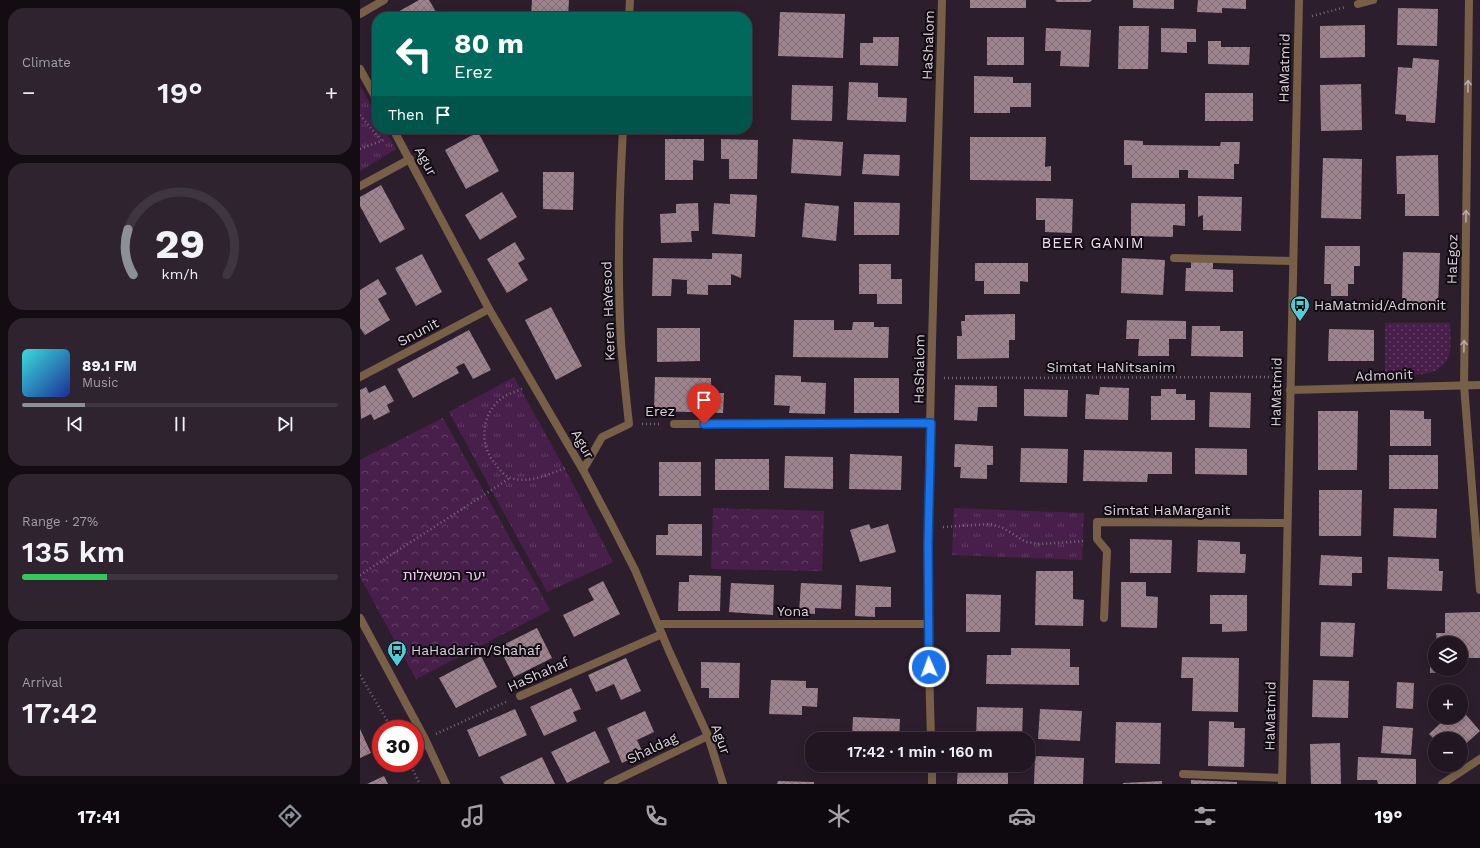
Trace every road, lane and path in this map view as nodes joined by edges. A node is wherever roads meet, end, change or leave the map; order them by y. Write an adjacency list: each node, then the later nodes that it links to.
1 (384, 0): 9 (street)
2 (630, 0): 8 (street)
3 (942, 0): 28 (street, HaShalom)
4 (1299, 0): 10 (street, HaMatmid)
5 (1373, 0): 7 (street)
6 (1469, 0): 30 (street, HaEgoz, one-way to 6)
7 (1358, 4): 10 (path)
8 (629, 12)
9 (360, 14)
10 (1299, 20): 24 (street, HaMatmid)
11 (360, 69): 12 (street)
12 (372, 91)
13 (360, 115): 14 (path)
14 (372, 129)
15 (376, 134): 19 (path)
16 (396, 134): 18 (street, Agur)
17 (623, 134): 34 (street, Keren HaYesod)
18 (399, 139): 19 (path); 21 (street, Agur)
19 (381, 140): 20 (path)
20 (360, 150)
21 (410, 159): 22 (street); 25 (street, Agur)
22 (360, 186)
23 (1174, 258): 24 (street)
24 (1293, 261): 27 (street, HaMatmid)
25 (489, 309): 26 (street, Snunit); 29 (street, Agur)
26 (360, 377)
27 (1290, 377): 28 (path, Simtat HaNitsanim); 32 (street, HaMatmid)
28 (932, 378): 33 (street, HaShalom)
29 (533, 384): 36 (street, Agur); 37 (path)
30 (1464, 385): 31 (street, Admonit); 32 (street, Admonit); 38 (street, HaEgoz)
31 (1480, 385)
32 (1290, 390): 39 (street, HaMatmid)
33 (931, 423): 35 (street, Erez); 40 (street, HaShalom)
34 (629, 424): 35 (path, Erez); 36 (street)
35 (674, 424)
36 (581, 466): 37 (path); 46 (street, Agur)
37 (510, 478): 42 (path)
38 (1477, 510): 43 (street, HaEgoz)
39 (1286, 523): 41 (street, Simtat HaMarganit); 59 (street, HaMatmid)
40 (928, 528): 41 (path); 47 (street, HaShalom)
41 (1097, 539): 45 (street)
42 (360, 576)
43 (1480, 590)
44 (360, 618): 54 (street)
45 (1104, 618)
46 (658, 624): 47 (street, Yona); 48 (street, Agur)
47 (927, 624): 52 (street, HaShalom)
48 (662, 634): 50 (street, HaShahaf); 53 (street, Agur)
49 (360, 675): 51 (path)
50 (520, 696): 54 (path, HaShahaf)
51 (387, 720)
52 (931, 732)
53 (708, 736): 62 (street, Shaldag); 63 (street, Agur)
54 (425, 739): 61 (street)
55 (1480, 759): 65 (street)
56 (414, 772): 60 (path)
57 (932, 772): 64 (street)
58 (1183, 774): 59 (street)
59 (1282, 781)
60 (420, 784)
61 (446, 784)
62 (608, 784)
63 (723, 784)
64 (932, 784)
65 (1442, 784)

